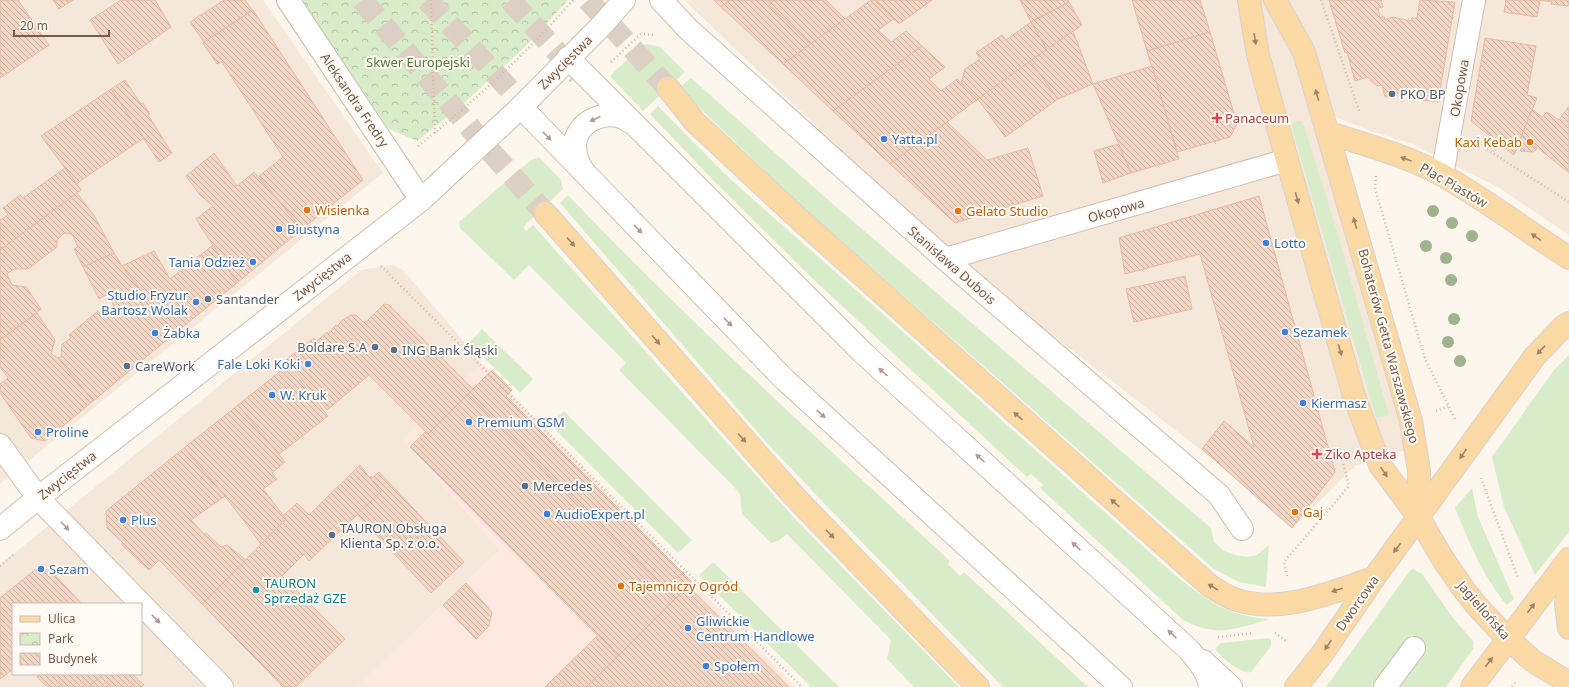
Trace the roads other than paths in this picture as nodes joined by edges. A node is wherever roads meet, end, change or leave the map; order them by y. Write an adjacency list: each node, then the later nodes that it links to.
1 (288, 0): 15 (street, Aleksandra Fredry)
2 (624, 0): 7 (street, Zwycięstwa)
3 (661, 0): 18 (street, Stanisława Dubois)
4 (1249, 0): 12 (main road, one-way to 12)
5 (1275, 0): 11 (main road, Bohaterów Getta Warszawskiego, one-way to 5)
6 (1474, 0): 14 (street, Okopowa)
7 (568, 58): 9 (street, Zwycięstwa); 10 (street)
8 (668, 88): 26 (main road, one-way to 8)
9 (520, 107): 13 (street, one-way to 13); 15 (street, Zwycięstwa)
10 (631, 123): 13 (street, one-way to 13); 33 (street, one-way to 10)
11 (1329, 132): 14 (main road, Plac Piastów, one-way to 11); 22 (main road, Bohaterów Getta Warszawskiego, one-way to 11)
12 (1287, 160): 18 (street, Okopowa); 22 (main road, one-way to 22)
13 (585, 174): 38 (street, one-way to 38)
14 (1442, 175): 17 (main road, Plac Piastów, one-way to 14)
15 (421, 200): 21 (street, Zwycięstwa)
16 (545, 213): 37 (main road, one-way to 37)
17 (1569, 258)
18 (945, 259): 23 (street, Stanisława Dubois)
19 (1569, 323): 22 (main road, one-way to 22)
20 (0, 445): 21 (street)
21 (38, 498): 24 (street, Zwycięstwa); 28 (street, one-way to 28)
22 (1419, 518): 26 (main road, Dworcowa, one-way to 26); 31 (main road, Jagiellońska)
23 (1242, 528)
24 (0, 529)
25 (1569, 559): 31 (main road, one-way to 25)
26 (1374, 578): 34 (main road, Dworcowa, one-way to 34)
27 (1569, 580): 30 (main road)
28 (140, 603)
29 (142, 605): 36 (street, one-way to 36)
30 (1569, 628)
31 (1507, 638): 35 (main road, Jagiellońska); 42 (main road, one-way to 31)
32 (1414, 648): 41 (street)
33 (1188, 649): 39 (street); 40 (street)
34 (1298, 682)
35 (1569, 683)
36 (222, 687)
37 (978, 687)
38 (1121, 687)
39 (1210, 687)
40 (1232, 687)
41 (1384, 687)
42 (1472, 687)

